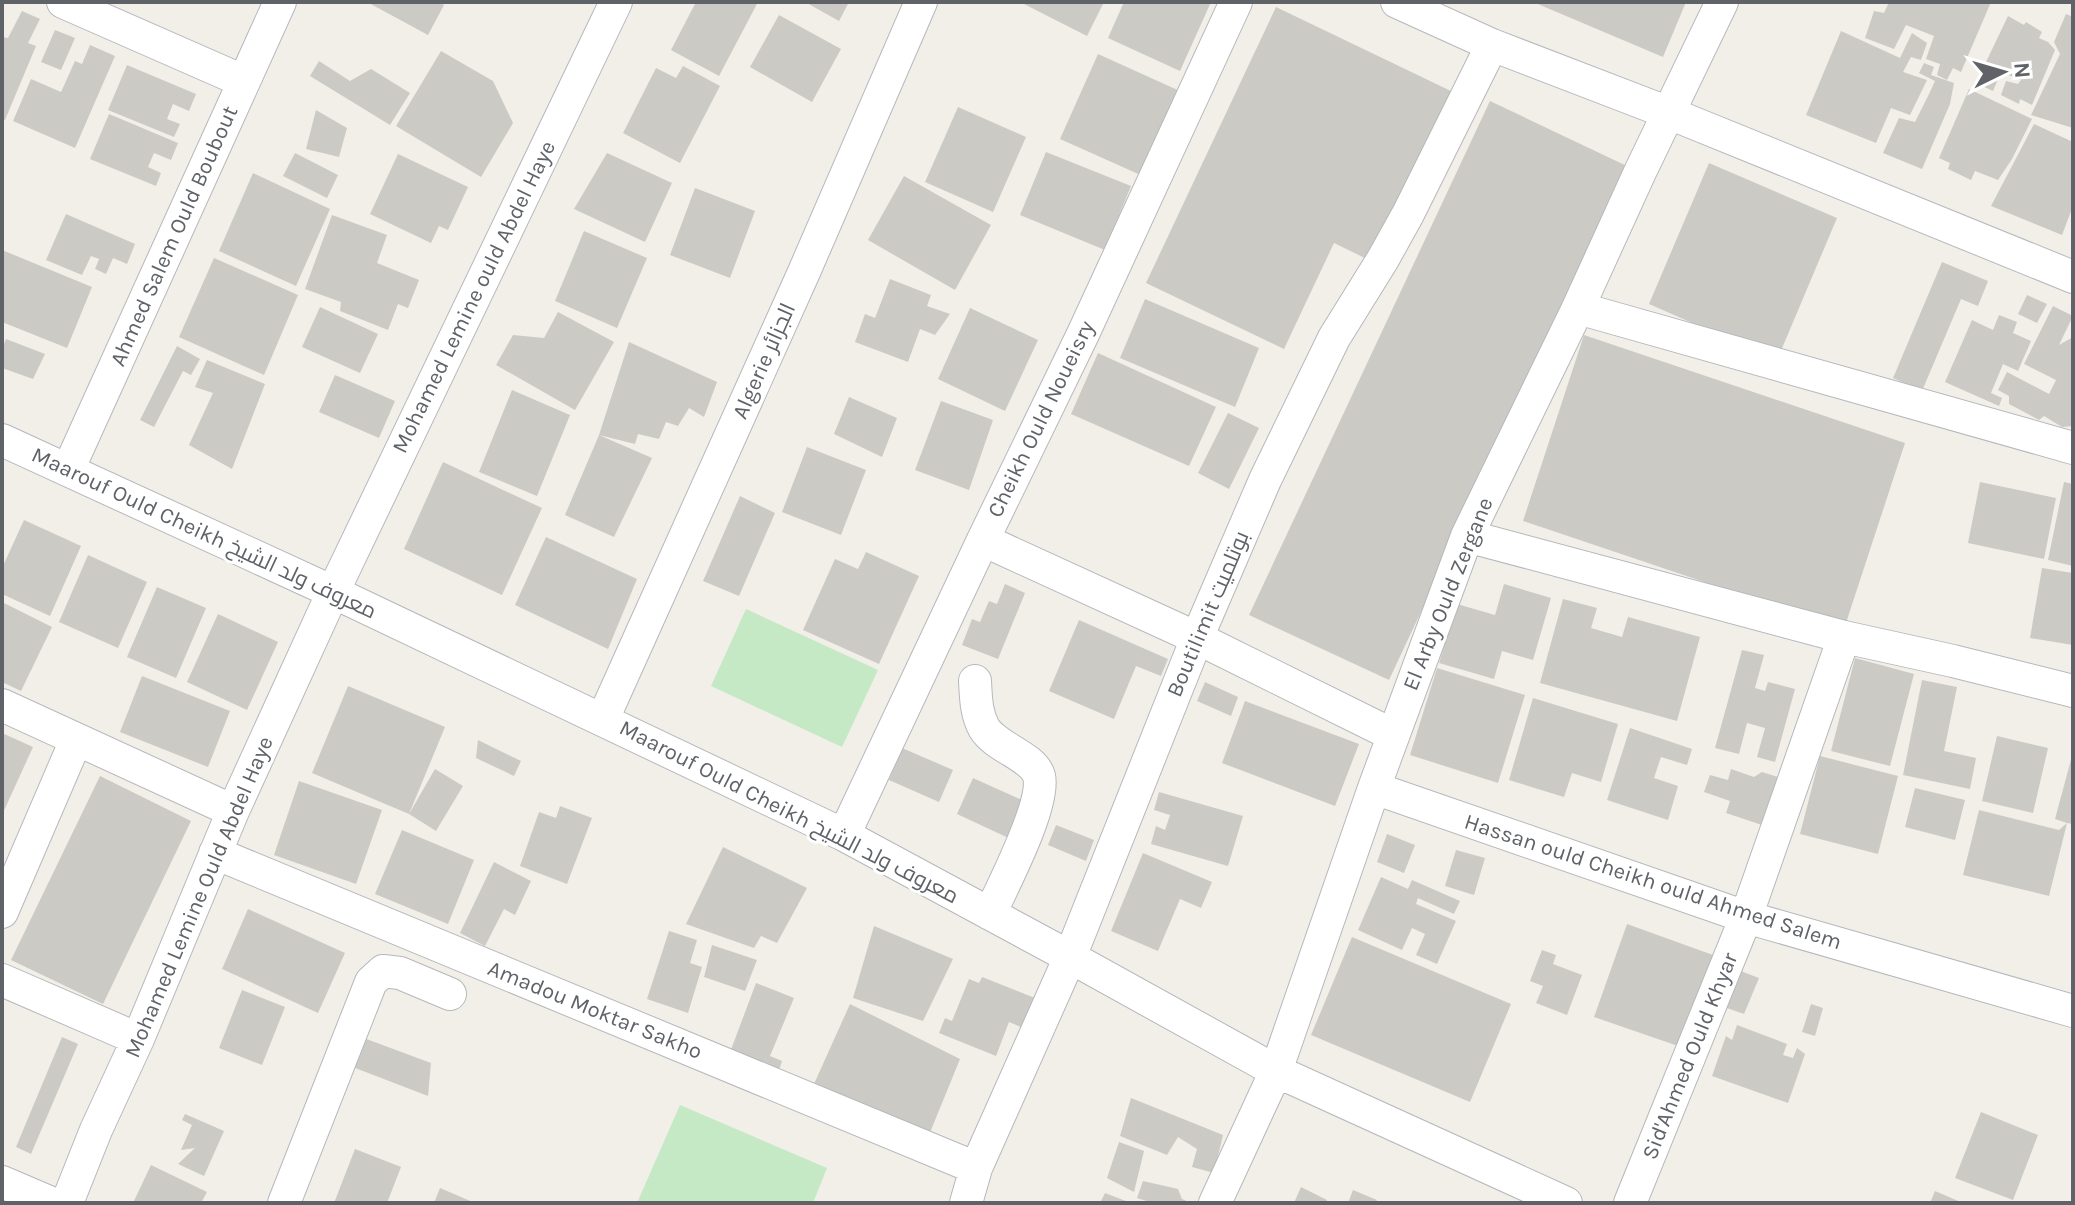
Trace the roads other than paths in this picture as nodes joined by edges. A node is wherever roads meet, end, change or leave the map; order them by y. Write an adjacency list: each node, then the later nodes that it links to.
1 (63, 2): 9 (street)
2 (280, 2): 9 (street, Ahmed Salem Ould Boubout)
3 (616, 2): 18 (street, Mohamed Lemine ould Abdel Haye)
4 (921, 2): 24 (street, Algerie الجزائر)
5 (1236, 2): 17 (street, Cheikh Ould Noueisry)
6 (1397, 2): 8 (street)
7 (1722, 2): 10 (street, El Arby Ould Zergane)
8 (1492, 45): 10 (street); 20 (street, Boutilimit بوتلميت)
9 (243, 81): 15 (street, Ahmed Salem Ould Boubout)
10 (1669, 113): 11 (street); 12 (street, El Arby Ould Zergane)
11 (2073, 277)
12 (1578, 308): 14 (street); 16 (street, El Arby Ould Zergane)
13 (2, 440): 15 (street, Maarouf Ould Cheikh معروف ولد الشيخ)
14 (2073, 448)
15 (68, 470): 18 (street, Maarouf Ould Cheikh معروف ولد الشيخ)
16 (1467, 536): 19 (street); 25 (street, El Arby Ould Zergane)
17 (983, 540): 20 (street); 29 (street, Cheikh Ould Noueisry)
18 (333, 592): 24 (street, Maarouf Ould Cheikh معروف ولد الشيخ); 28 (street, Mohamed Lemine Ould Abdel Haye)
19 (1844, 637): 22 (street); 33 (street, Sid'Ahmed Ould Khyar)
20 (1197, 638): 25 (street); 34 (street, Boutilimit بوتلميت)
21 (975, 681): 32 (street)
22 (2073, 691)
23 (2, 705): 26 (street)
24 (603, 719): 29 (street, Maarouf Ould Cheikh معروف ولد الشيخ)
25 (1393, 735): 27 (street, El Arby Ould Zergane)
26 (76, 740): 28 (street); 31 (street)
27 (1374, 788): 33 (street, Hassan ould Cheikh ould Ahmed Salem); 39 (street, El Arby Ould Zergane)
28 (233, 811): 30 (street, Mohamed Lemine Ould Abdel Haye)
29 (844, 835): 32 (street, Maarouf Ould Cheikh معروف ولد الشيخ)
30 (215, 853): 38 (street, Mohamed Lemine Ould Abdel Haye); 40 (street, Amadou Moktar Sakho)
31 (2, 912)
32 (990, 914): 34 (street, Maarouf Ould Cheikh معروف ولد الشيخ)
33 (1746, 917): 37 (street, Hassan ould Cheikh ould Ahmed Salem); 48 (street, Sid'Ahmed Ould Khyar)
34 (1070, 957): 39 (street, Maarouf Ould Cheikh معروف ولد الشيخ); 40 (street, Boutilimit بوتلميت)
35 (2, 980): 38 (street)
36 (450, 994): 44 (street)
37 (2073, 1011)
38 (138, 1039): 43 (street, Mohamed Lemine Ould Abdel Haye)
39 (1276, 1071): 46 (street, El Arby Ould Zergane); 47 (street, Maarouf Ould Cheikh معروف ولد الشيخ)
40 (976, 1168): 45 (street, Boutilimit بوتلميت)
41 (2, 1182): 42 (street)
42 (51, 1203)
43 (67, 1203)
44 (284, 1203)
45 (966, 1203)
46 (1215, 1203)
47 (1566, 1203)
48 (1630, 1203)

